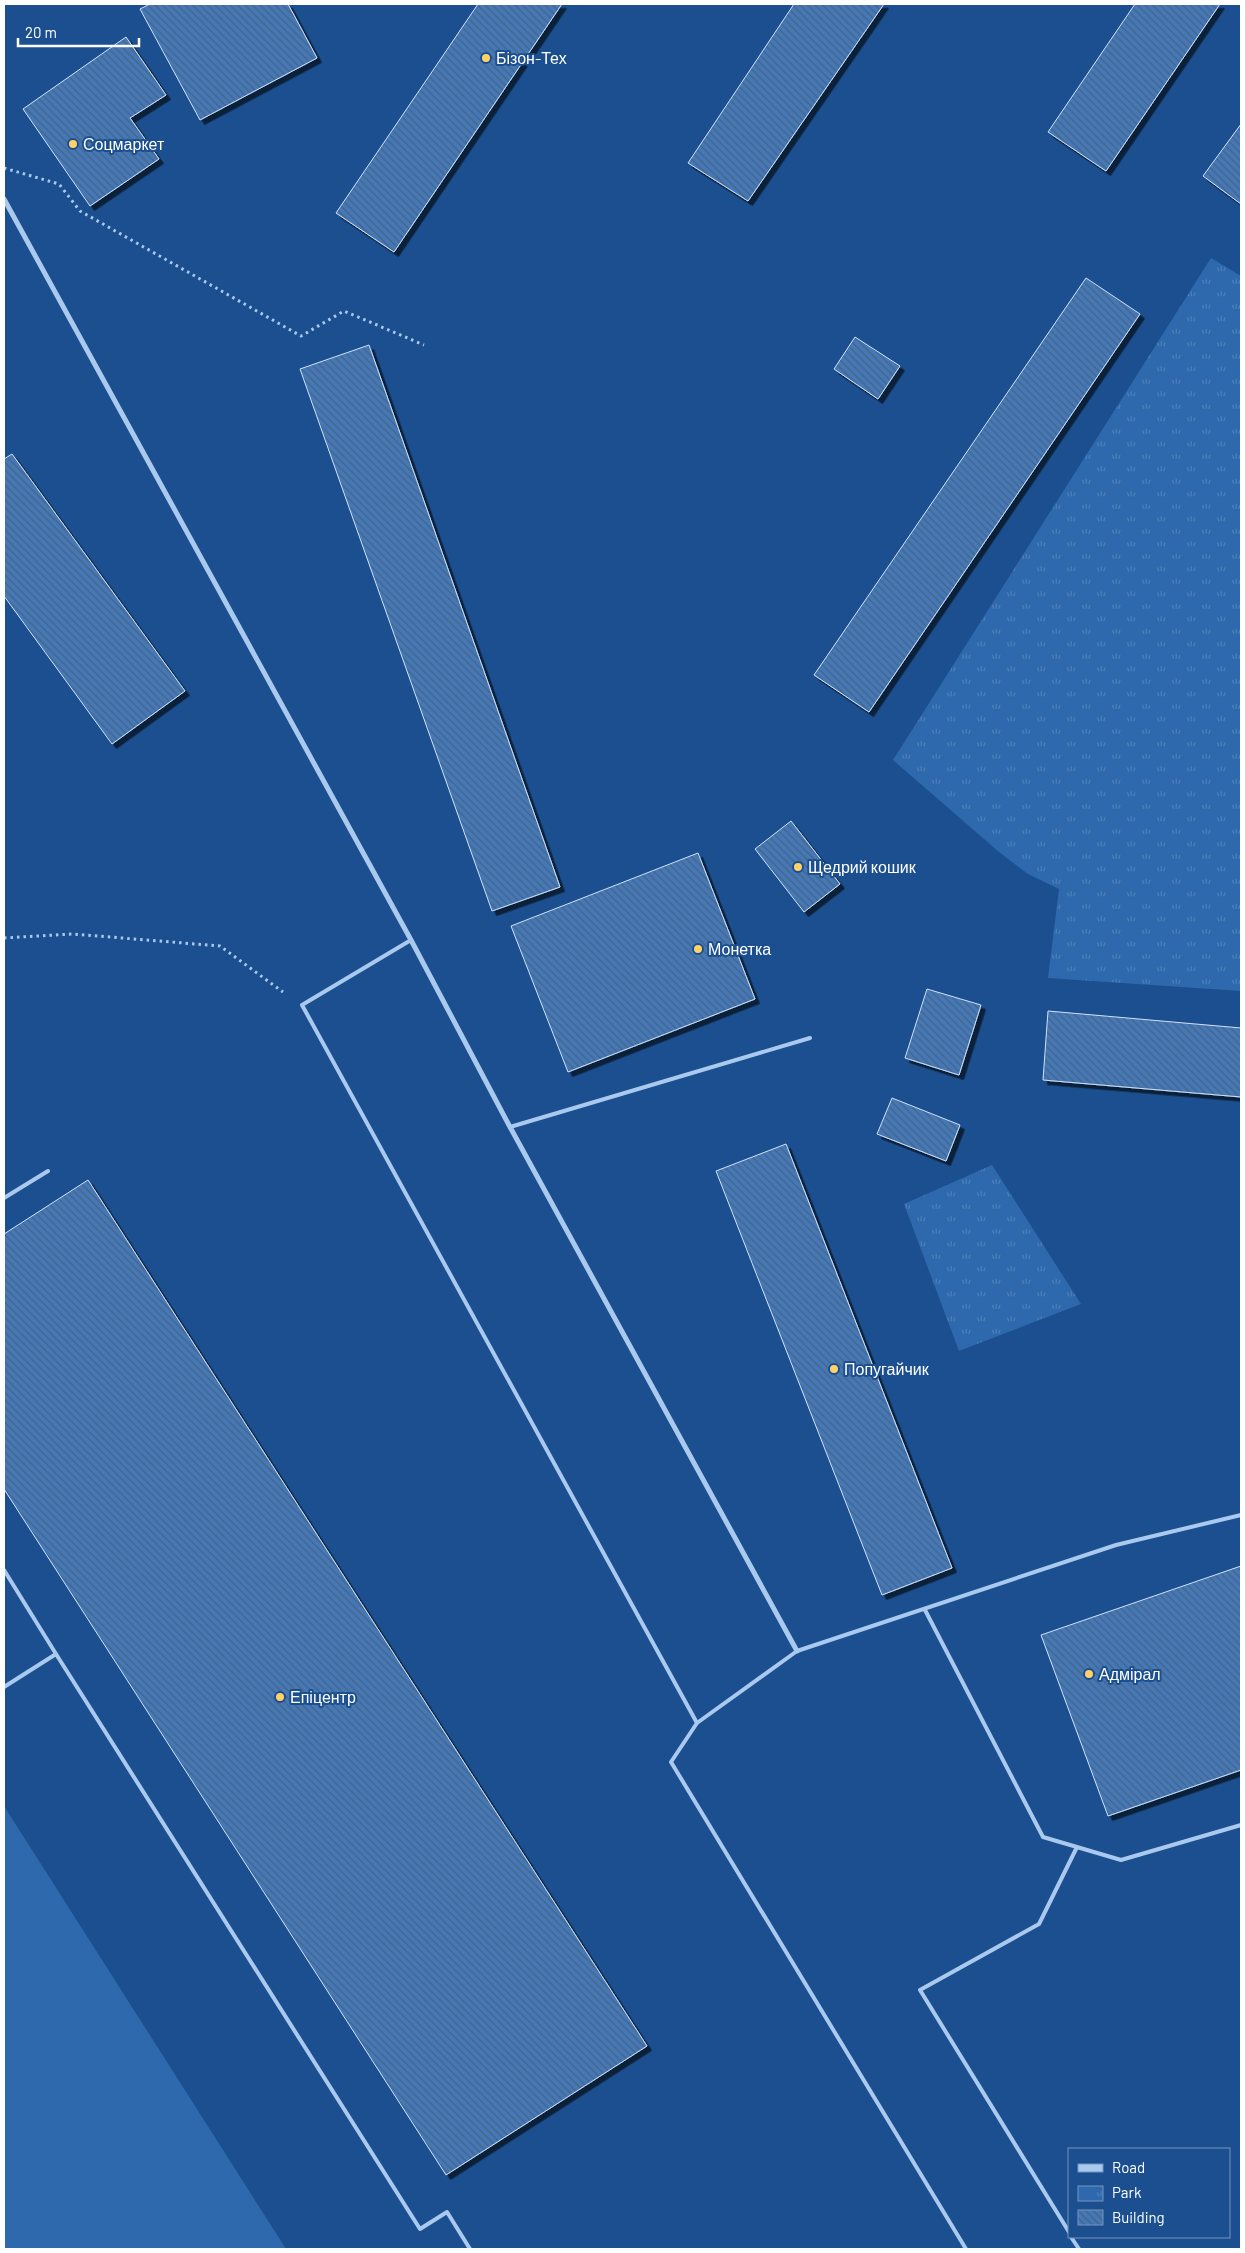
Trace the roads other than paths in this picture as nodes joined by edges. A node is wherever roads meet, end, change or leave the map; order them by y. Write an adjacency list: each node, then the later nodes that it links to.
1 (4, 199): 2 (street)
2 (411, 940): 4 (street); 13 (lane)
3 (810, 1038): 4 (lane)
4 (510, 1127): 10 (street)
5 (48, 1171): 6 (lane)
6 (4, 1198)
7 (1241, 1515): 9 (lane)
8 (4, 1570): 11 (lane)
9 (926, 1610): 10 (lane); 15 (lane)
10 (797, 1651): 13 (lane)
11 (56, 1654): 12 (lane); 18 (lane)
12 (4, 1688)
13 (697, 1723): 19 (lane)
14 (1241, 1825): 15 (lane)
15 (1078, 1847): 16 (lane)
16 (1068, 2230)
17 (1073, 2238): 20 (lane)
18 (470, 2249)
19 (966, 2249)
20 (1079, 2249)

